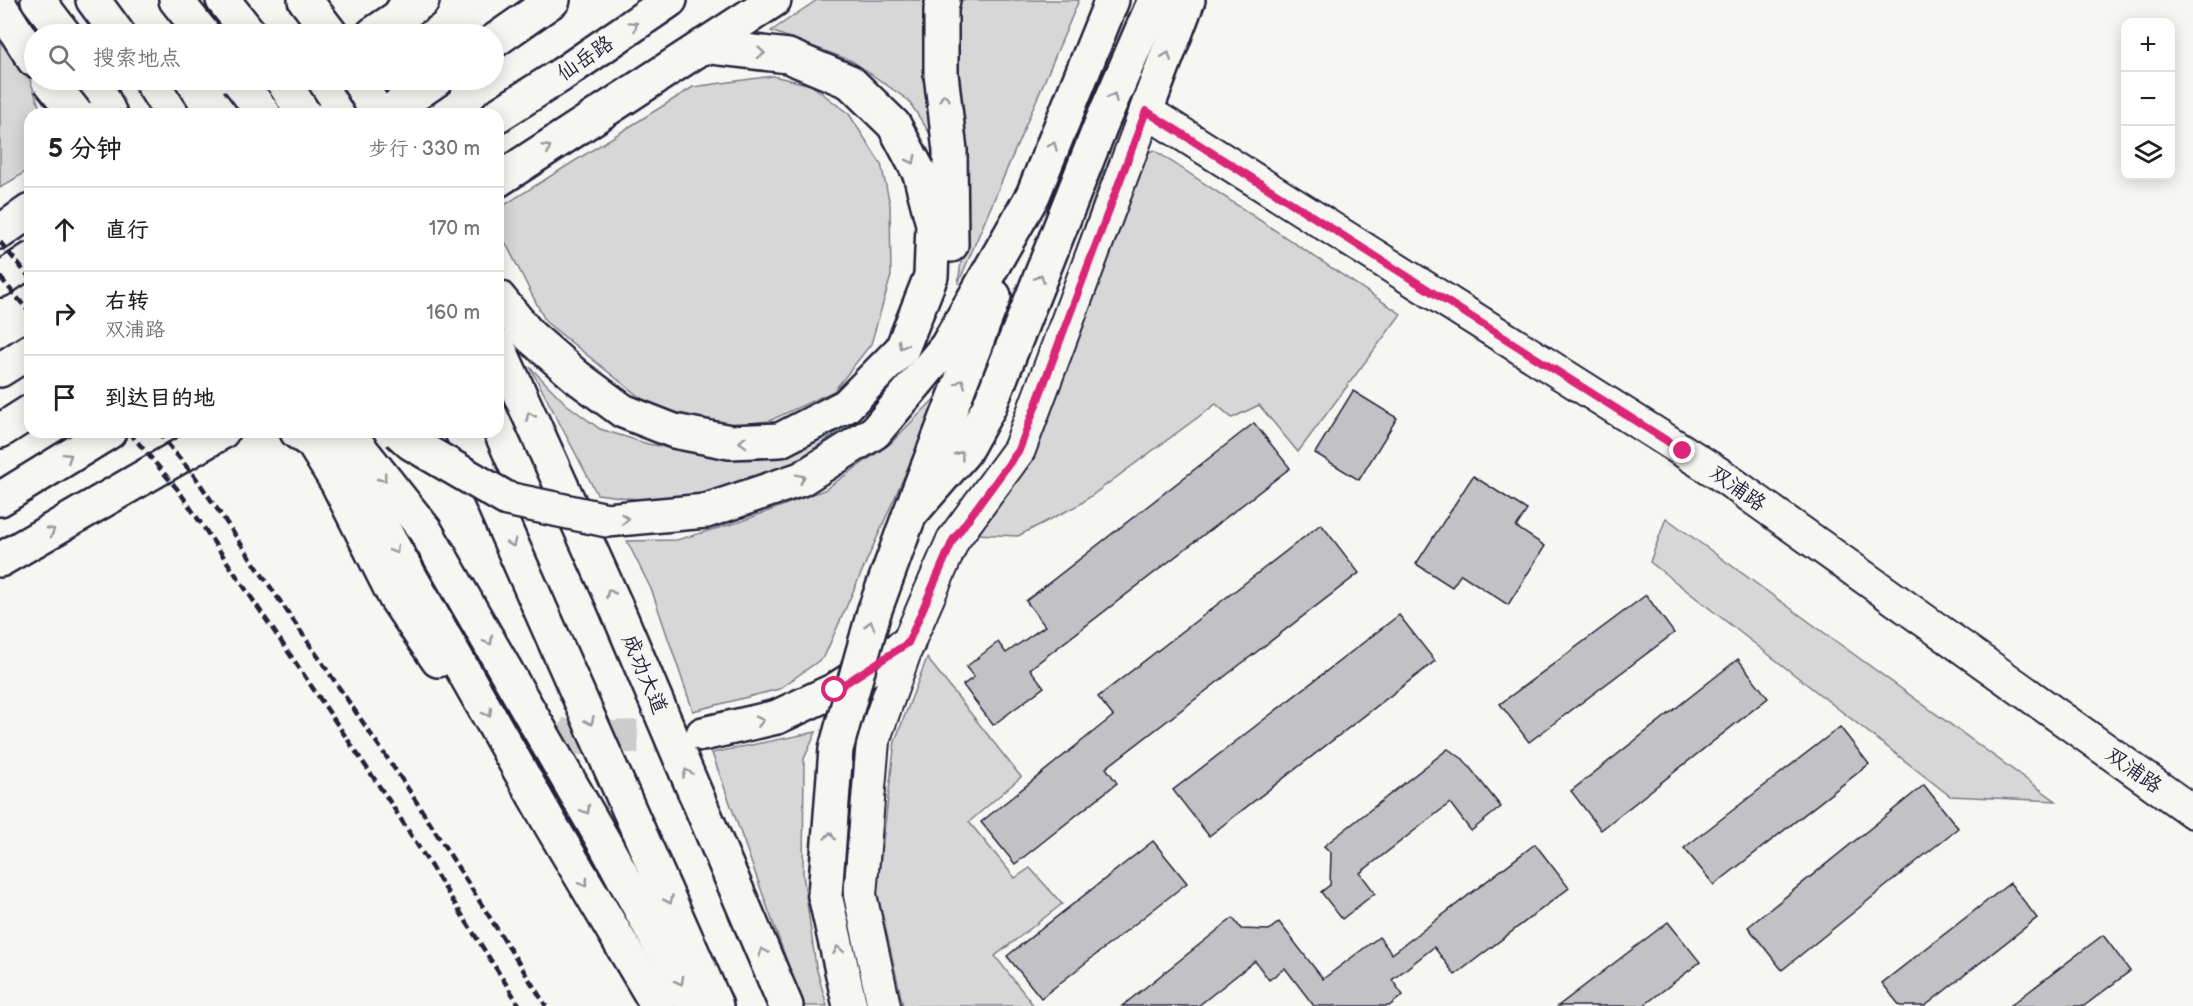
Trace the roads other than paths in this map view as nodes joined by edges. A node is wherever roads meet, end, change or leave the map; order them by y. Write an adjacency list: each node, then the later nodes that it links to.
1 (0, 0): 20 (main road)
2 (38, 0): 16 (main road)
3 (93, 0): 17 (main road)
4 (176, 0): 18 (main road)
5 (223, 0): 19 (main road)
6 (305, 0): 15 (main road)
7 (553, 0): 21 (main road)
8 (670, 0): 42 (main road, 仙岳路, one-way to 8)
9 (774, 0): 23 (main road)
10 (943, 0): 56 (main road, one-way to 10)
11 (1112, 0): 45 (main road, one-way to 11)
12 (1155, 0): 65 (main road, one-way to 12)
13 (1188, 0): 43 (main road, one-way to 13)
14 (0, 6): 22 (main road)
15 (323, 20)
16 (56, 24)
17 (111, 24)
18 (195, 24)
19 (241, 24)
20 (24, 30)
21 (504, 33)
22 (24, 44)
23 (703, 46): 44 (main road, one-way to 23); 50 (main road, one-way to 50)
24 (57, 90): 33 (main road, bridge)
25 (70, 90): 34 (main road)
26 (99, 90): 35 (main road)
27 (156, 90): 36 (main road)
28 (246, 90): 37 (main road, bridge)
29 (288, 90): 39 (main road, bridge)
30 (289, 90): 38 (main road)
31 (364, 90): 40 (main road)
32 (421, 90): 41 (main road)
33 (70, 108)
34 (74, 108)
35 (107, 108)
36 (168, 108)
37 (259, 108)
38 (261, 108)
39 (300, 108)
40 (374, 108)
41 (395, 108)
42 (504, 111)
43 (1146, 111): 67 (street); 70 (street, 双浦路)
44 (504, 176)
45 (1033, 195): 56 (main road); 65 (main road, one-way to 45)
46 (24, 215): 47 (main road)
47 (0, 232)
48 (24, 264): 49 (main road)
49 (0, 280)
50 (504, 304)
51 (24, 355): 53 (main road)
52 (504, 359): 74 (main road, 成功大道, one-way to 52)
53 (0, 370)
54 (24, 416): 55 (main road)
55 (0, 431)
56 (875, 432): 62 (main road, one-way to 56, bridge)
57 (99, 438): 64 (main road, one-way to 57)
58 (212, 438): 66 (main road, one-way to 58)
59 (306, 438): 68 (main road)
60 (319, 438): 68 (main road, one-way to 68)
61 (352, 438): 72 (main road, one-way to 72)
62 (406, 438)
63 (465, 438): 73 (main road, one-way to 73)
64 (0, 499)
65 (909, 516): 75 (main road, one-way to 65, bridge)
66 (0, 560)
67 (908, 643): 69 (main road, one-way to 67); 76 (street)
68 (449, 661): 71 (main road, one-way to 71)
69 (703, 734)
70 (2193, 812)
71 (658, 1006)
72 (693, 1006)
73 (716, 1006)
74 (786, 1006)
75 (850, 1006)
76 (884, 1006)

